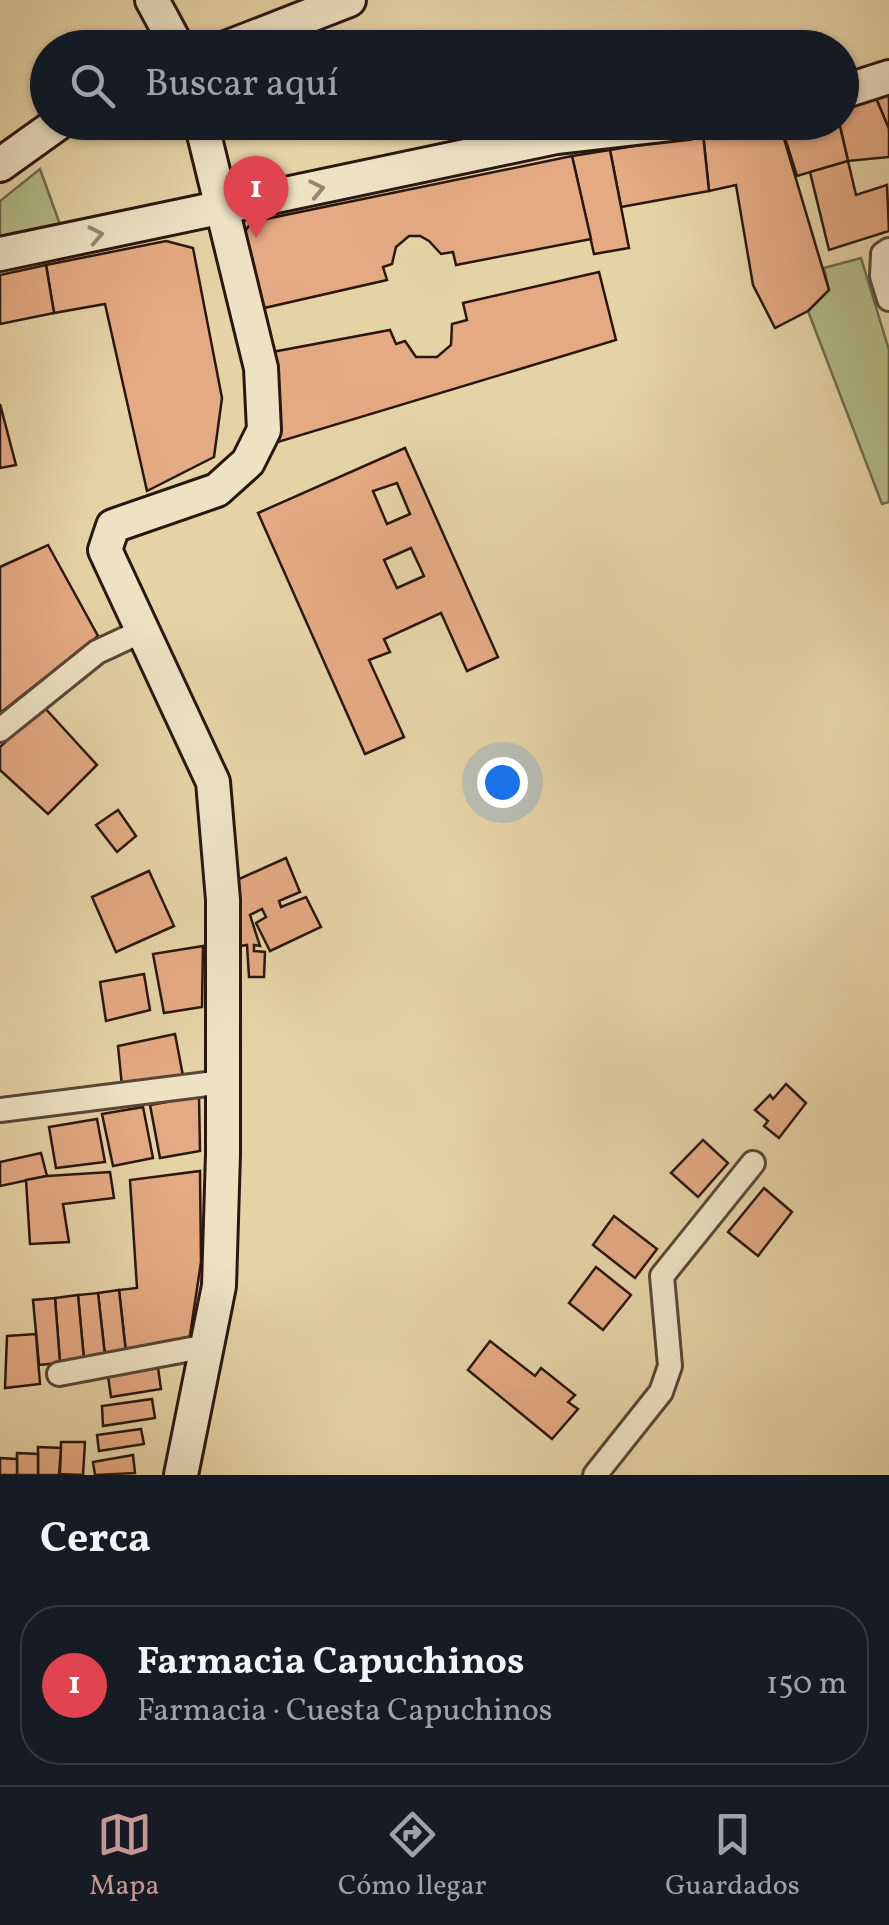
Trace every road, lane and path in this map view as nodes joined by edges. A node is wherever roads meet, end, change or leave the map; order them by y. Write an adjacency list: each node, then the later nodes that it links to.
1 (152, 0): 3 (street)
2 (349, 0): 4 (street)
3 (168, 30)
4 (272, 30)
5 (889, 77): 6 (street)
6 (859, 87)
7 (35, 140): 10 (street)
8 (205, 140): 11 (street)
9 (542, 140): 11 (street, one-way to 9)
10 (0, 165)
11 (222, 210): 13 (street, one-way to 11); 15 (street)
12 (889, 250): 14 (street)
13 (0, 254)
14 (889, 299)
15 (142, 630): 16 (street); 17 (street)
16 (0, 730)
17 (223, 1082): 18 (street); 20 (street)
18 (0, 1110)
19 (752, 1164): 23 (street)
20 (208, 1346): 21 (street); 22 (street)
21 (59, 1374)
22 (180, 1475)
23 (595, 1475)

